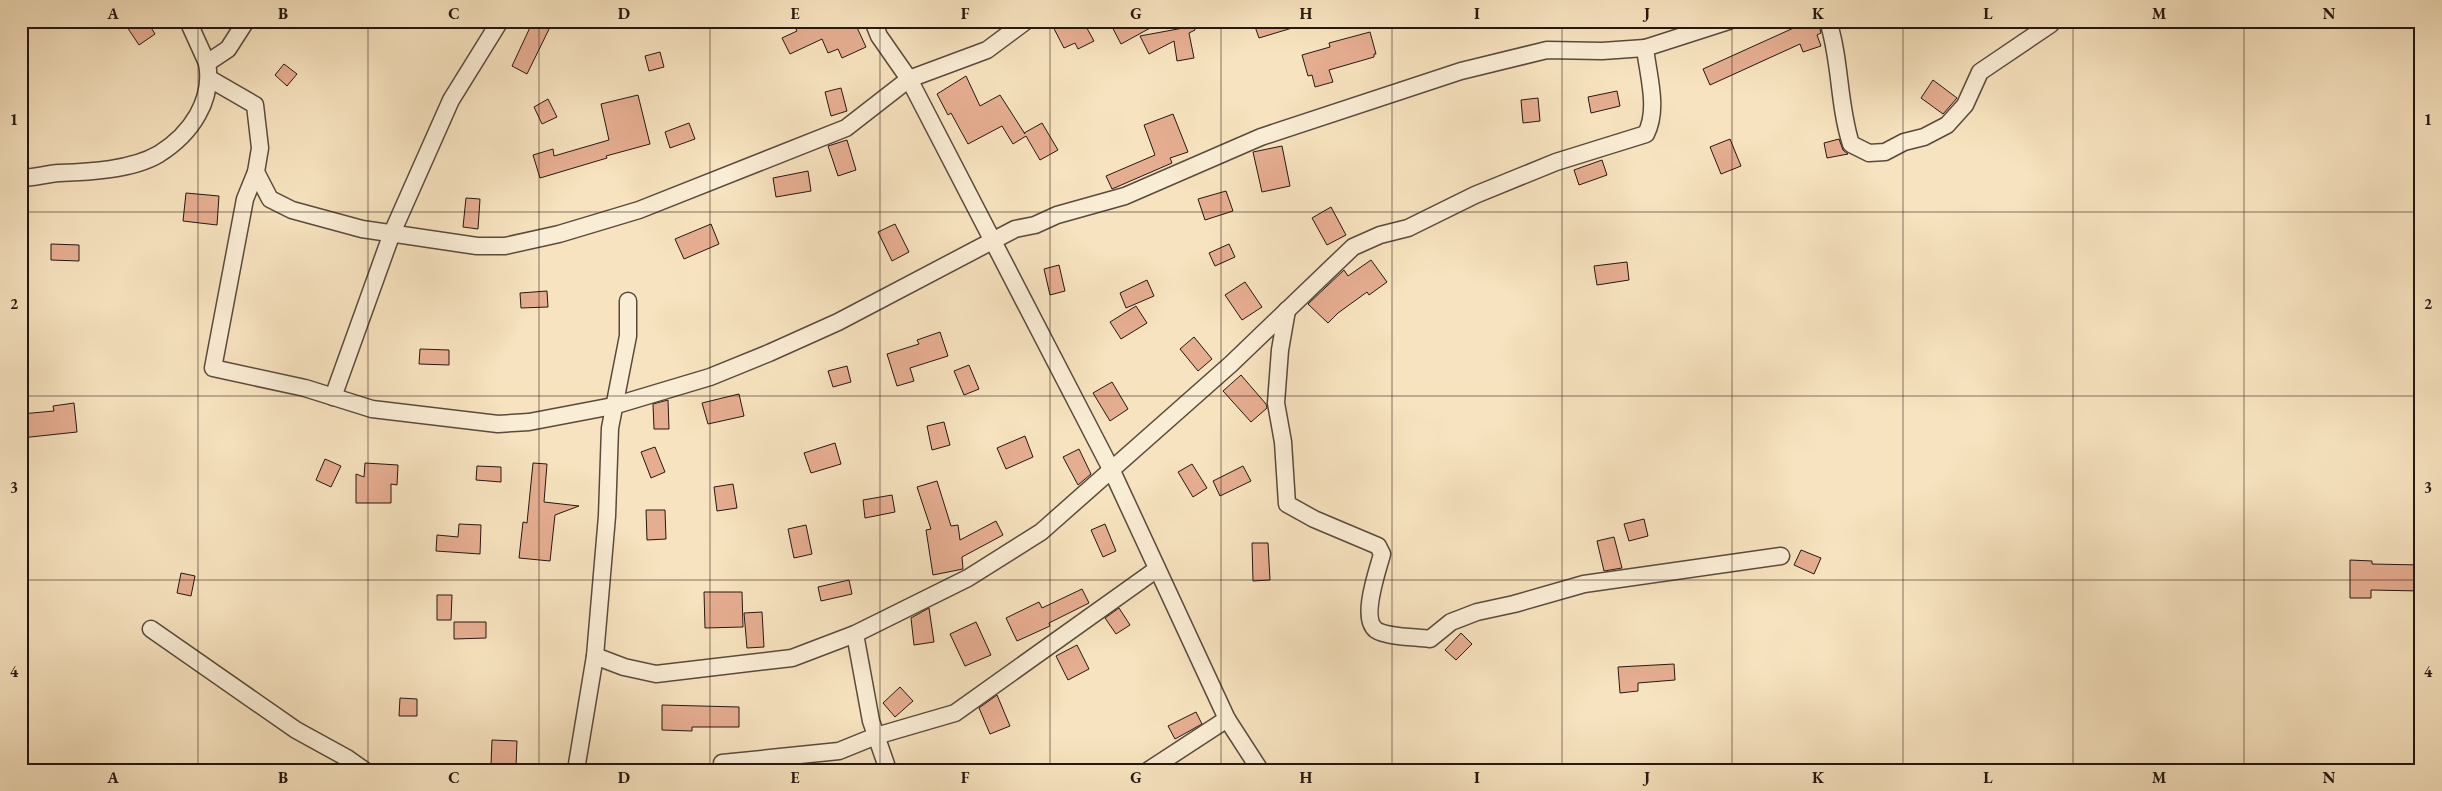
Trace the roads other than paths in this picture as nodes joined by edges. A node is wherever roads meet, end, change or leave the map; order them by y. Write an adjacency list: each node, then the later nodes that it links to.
1 (188, 21): 10 (street)
2 (246, 21): 10 (street)
3 (500, 21): 14 (street)
4 (872, 21): 11 (street)
5 (1026, 21): 11 (street)
6 (1729, 21): 9 (street)
7 (1828, 21): 8 (street)
8 (2051, 24)
9 (1645, 48): 15 (street); 17 (street)
10 (209, 71): 12 (street); 13 (street)
11 (909, 79): 14 (street); 15 (street)
12 (256, 172): 14 (street); 18 (street)
13 (21, 178)
14 (392, 233): 18 (street)
15 (992, 242): 19 (street); 20 (street)
16 (628, 301): 19 (street)
17 (1287, 310): 20 (street); 21 (street)
18 (334, 397): 19 (street)
19 (613, 406): 25 (street)
20 (1112, 471): 22 (street); 24 (street)
21 (1781, 556)
22 (1157, 569): 26 (street); 27 (street)
23 (151, 629): 29 (street)
24 (855, 634): 25 (street); 27 (street)
25 (595, 656): 30 (street)
26 (1227, 719): 32 (street); 33 (street)
27 (876, 736): 28 (street); 31 (street)
28 (722, 763)
29 (364, 770)
30 (576, 770)
31 (888, 770)
32 (1149, 770)
33 (1260, 770)

